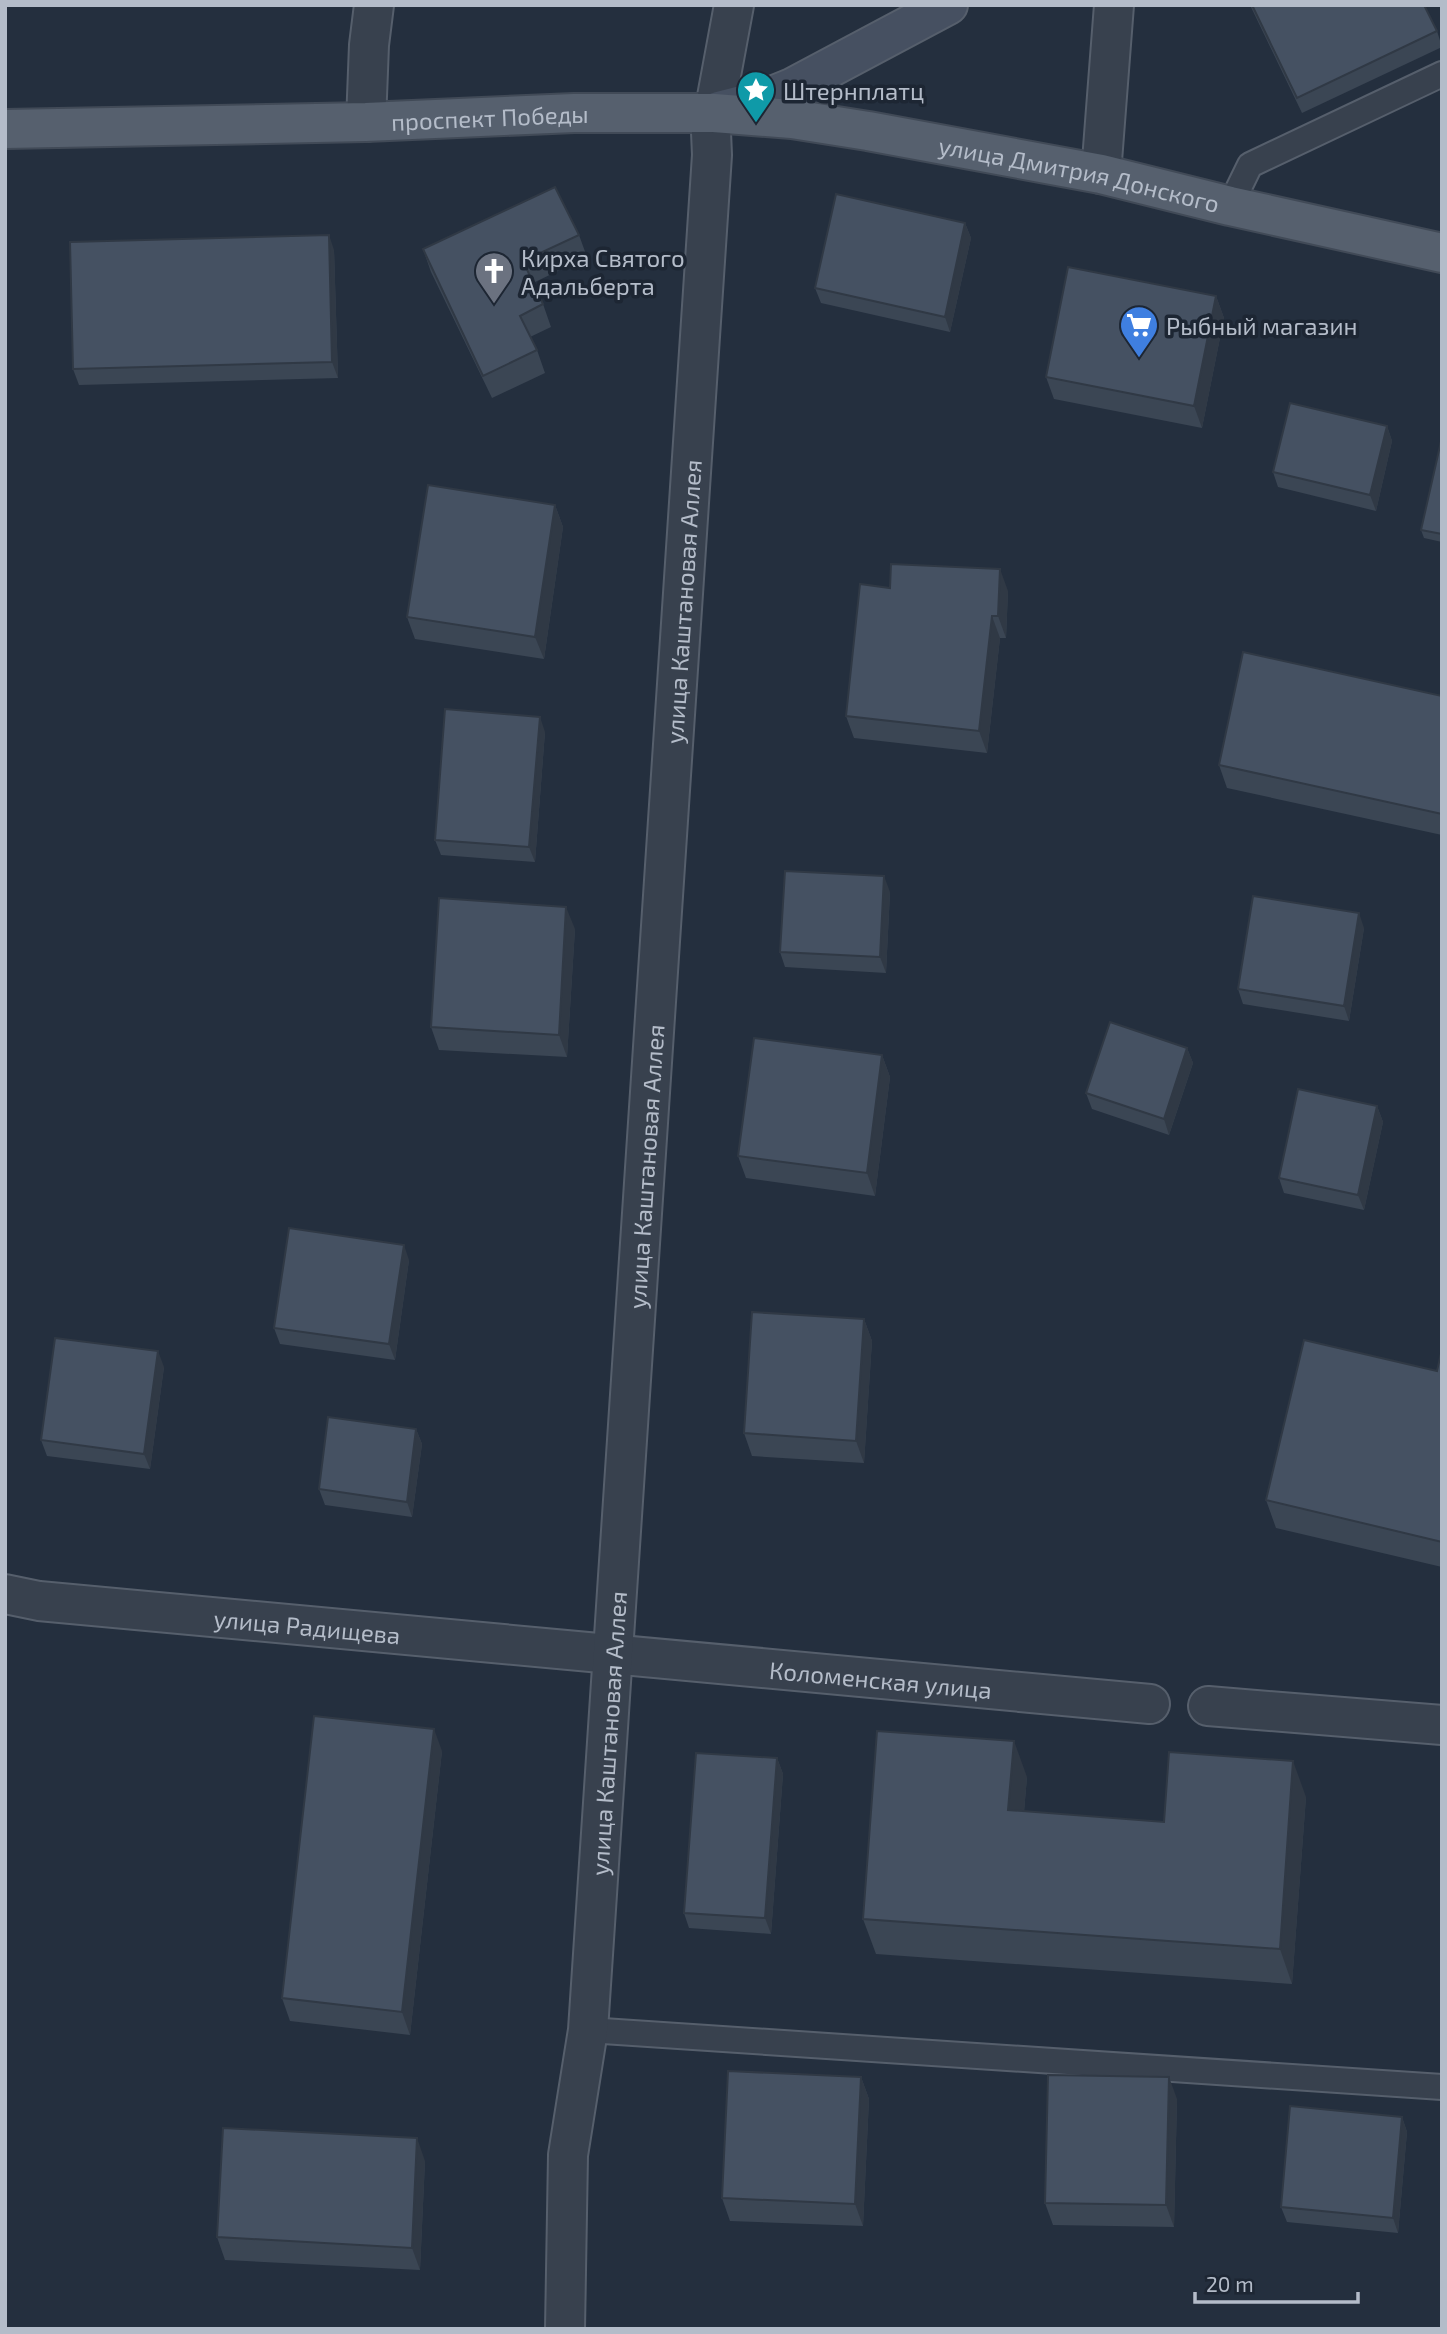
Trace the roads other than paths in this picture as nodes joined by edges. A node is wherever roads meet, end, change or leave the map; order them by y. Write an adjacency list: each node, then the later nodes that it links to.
1 (374, 5): 7 (street)
2 (734, 5): 6 (street, улица Каштановая Аллея)
3 (948, 5): 6 (main road, проспект Победы)
4 (1114, 5): 9 (street)
5 (1442, 74): 10 (lane)
6 (714, 113): 7 (main road, проспект Победы); 9 (main road, улица Дмитрия Донского); 13 (street, улица Каштановая Аллея)
7 (366, 122): 8 (main road, проспект Победы)
8 (5, 129)
9 (1101, 174): 10 (main road, улица Дмитрия Донского)
10 (1230, 206): 11 (main road, улица Дмитрия Донского)
11 (1442, 253)
12 (5, 1594): 13 (street, улица Радищева)
13 (612, 1655): 14 (street, Коломенская улица); 17 (street, улица Каштановая Аллея)
14 (1150, 1704)
15 (1208, 1706): 16 (street)
16 (1442, 1725)
17 (587, 2029): 18 (lane); 19 (street, улица Каштановая Аллея)
18 (1442, 2088)
19 (565, 2329)

